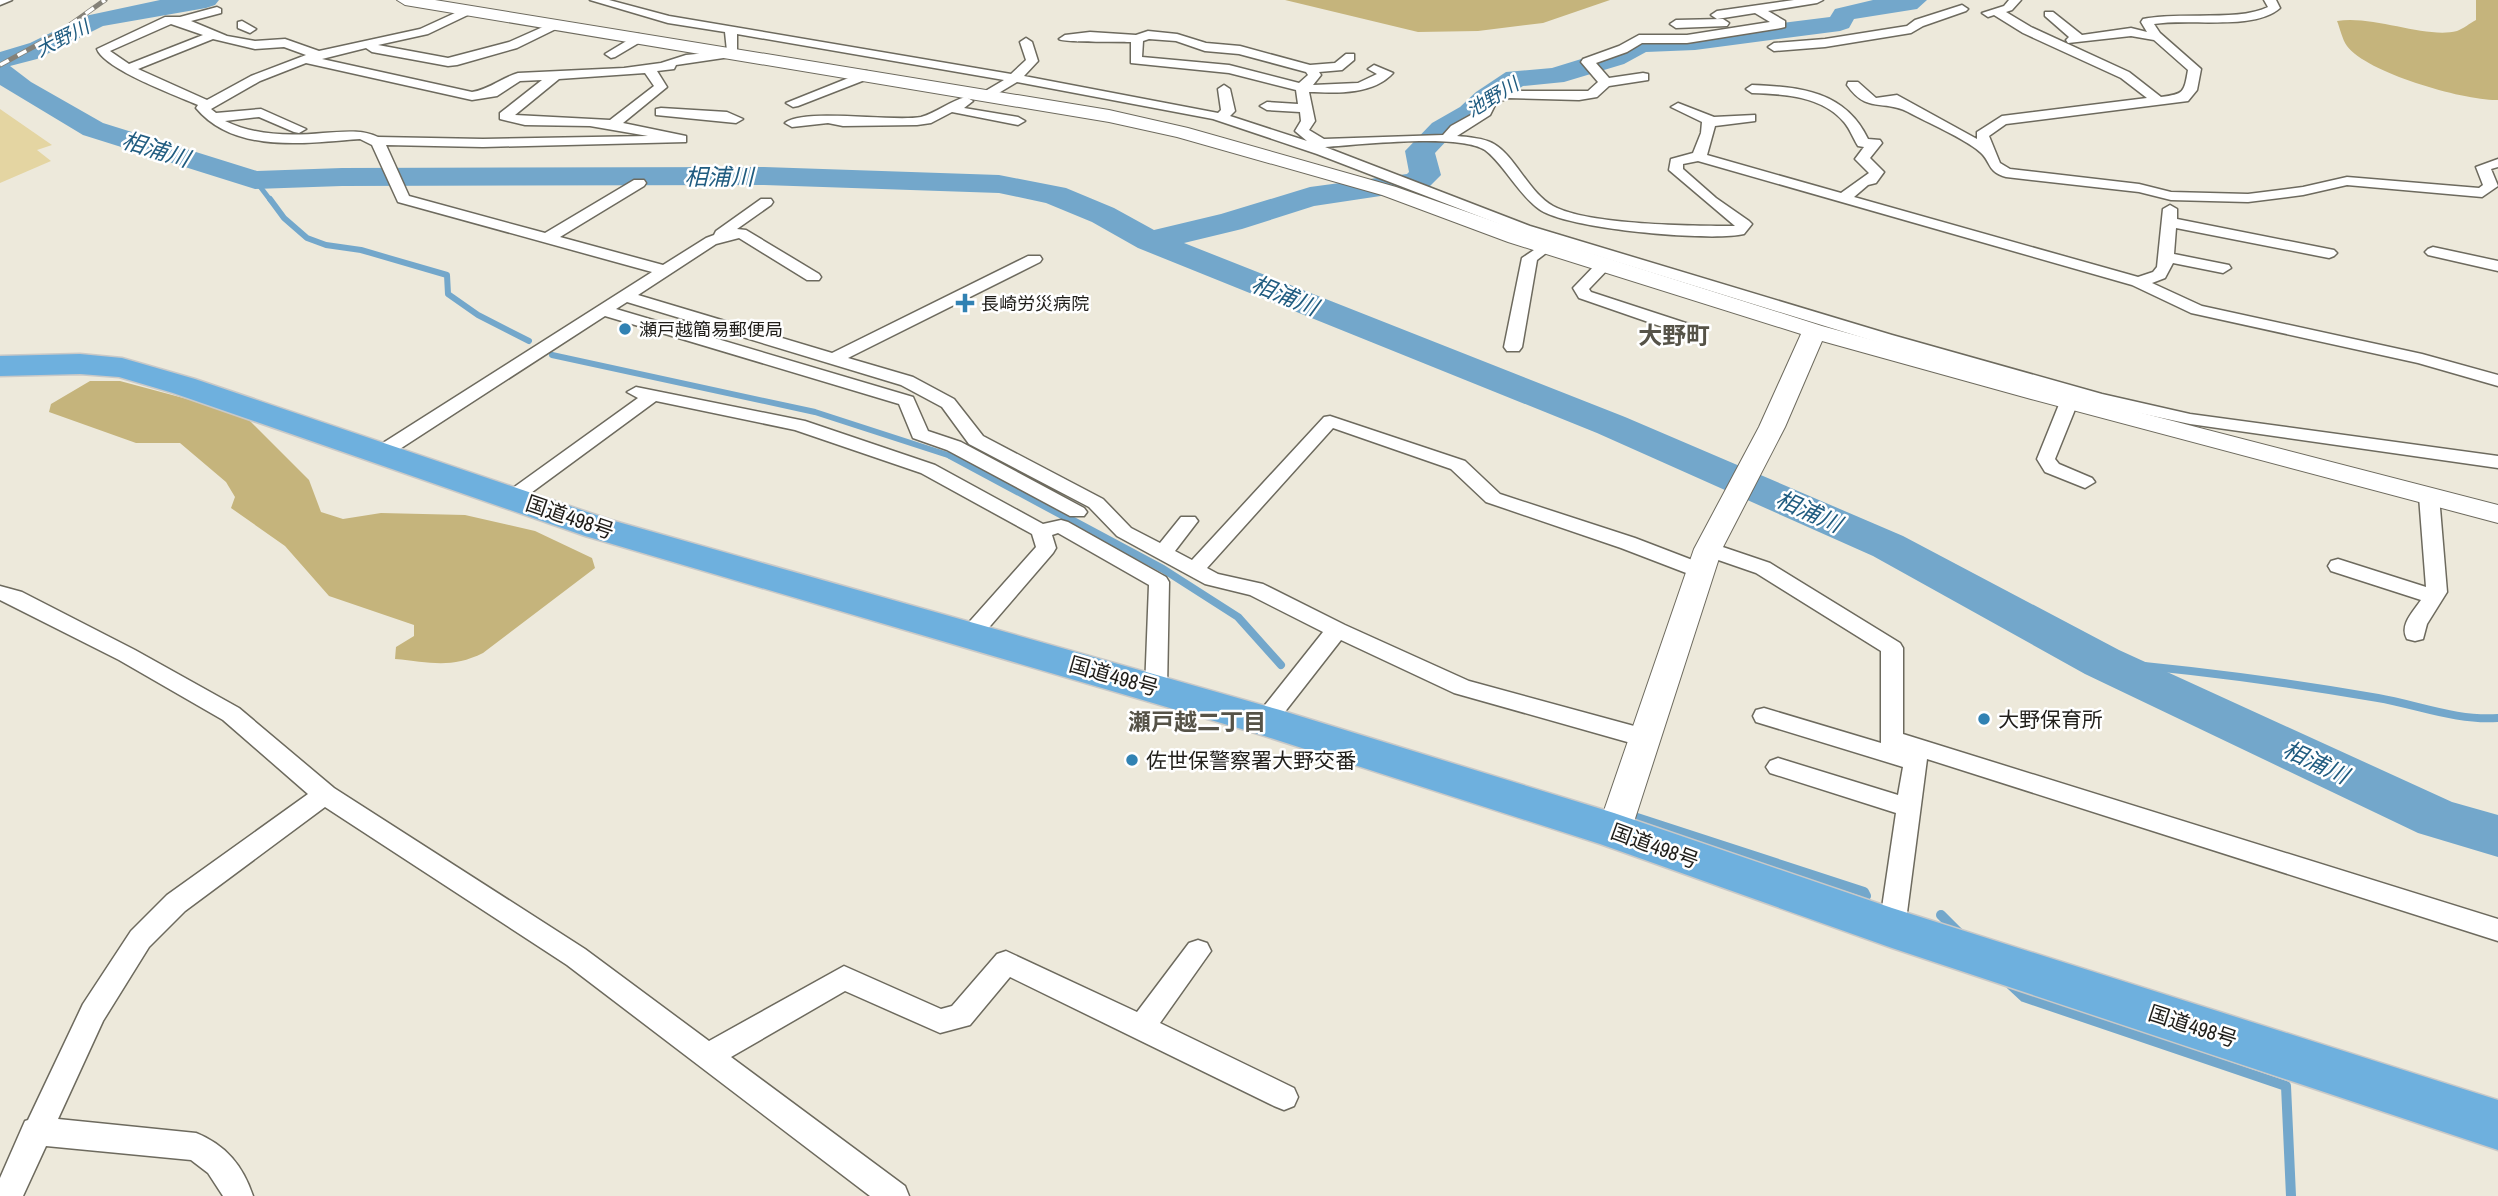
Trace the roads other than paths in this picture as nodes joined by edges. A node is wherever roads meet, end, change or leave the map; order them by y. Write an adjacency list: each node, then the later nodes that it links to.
1 (6, 0): 7 (street)
2 (405, 0): 11 (street)
3 (596, 0): 18 (street)
4 (1817, 0): 8 (street)
5 (2015, 0): 49 (street)
6 (2270, 0): 22 (street)
7 (0, 2)
8 (1757, 9): 13 (street); 19 (street)
9 (1962, 9): 27 (street)
10 (217, 11): 14 (street)
11 (468, 11): 16 (street); 26 (street)
12 (2049, 14): 22 (street)
13 (1717, 15)
14 (179, 21): 20 (street); 33 (street)
15 (1676, 24): 19 (street)
16 (558, 25): 21 (street); 26 (street)
17 (246, 27): 20 (street)
18 (731, 30): 28 (street); 40 (street)
19 (1731, 31): 27 (street); 41 (street)
20 (211, 36): 31 (street); 33 (street)
21 (638, 38): 28 (street); 29 (street)
22 (2160, 38): 49 (street)
23 (1065, 39): 24 (street)
24 (1136, 39): 35 (street); 43 (street)
25 (1026, 42): 40 (street)
26 (359, 46): 31 (street)
27 (1774, 47): 32 (street)
28 (733, 53): 34 (street); 38 (street)
29 (611, 54)
30 (1350, 57): 35 (street)
31 (314, 58): 37 (street); 56 (street)
32 (1788, 61)
33 (127, 69): 56 (street)
34 (649, 69): 37 (street); 48 (street)
35 (1310, 69): 43 (street)
36 (1374, 69): 43 (street)
37 (556, 75): 64 (street)
38 (866, 75): 47 (street); 50 (street)
39 (1643, 77): 41 (street)
40 (1014, 78): 47 (street); 58 (street)
41 (1605, 83): 46 (street)
42 (1853, 85): 71 (street)
43 (1302, 88): 55 (street)
44 (1224, 89): 58 (street)
45 (1752, 89): 80 (street)
46 (1592, 94): 51 (street); 67 (street)
47 (984, 95): 52 (street); 74 (street)
48 (649, 97): 57 (street); 64 (street)
49 (2158, 101): 71 (street)
50 (793, 103)
51 (1610, 103)
52 (956, 105): 61 (street); 63 (street)
53 (1267, 106): 55 (street)
54 (1678, 107): 62 (street)
55 (1306, 108): 69 (street)
56 (209, 112): 65 (street); 68 (street)
57 (660, 112): 60 (street); 66 (street)
58 (1220, 118): 70 (street)
59 (1750, 118): 62 (street)
60 (736, 119)
61 (1018, 121)
62 (1714, 122): 73 (street)
63 (792, 123)
64 (612, 125): 66 (street)
65 (299, 129)
66 (642, 131): 68 (street)
67 (1437, 139): 69 (street); 78 (street)
68 (377, 141): 83 (street)
69 (1322, 144): 70 (street)
70 (1303, 145): 74 (street); 77 (street)
71 (1989, 151): 79 (street)
72 (1665, 156): 78 (street)
73 (1699, 157): 78 (street); 80 (street)
74 (1273, 159): 77 (street)
75 (2498, 163): 79 (street)
76 (639, 183): 83 (street)
77 (1390, 185): 85 (street); 106 (street)
78 (1699, 190)
79 (2171, 196): 82 (street)
80 (1843, 199): 95 (street)
81 (766, 202): 84 (street)
82 (2169, 222): 87 (street); 88 (street)
83 (547, 238): 93 (street)
84 (711, 241): 93 (street); 94 (street)
85 (1546, 247): 90 (street); 100 (street)
86 (2433, 252): 91 (street)
87 (2329, 253)
88 (2166, 257): 92 (street); 95 (street)
89 (1034, 259): 101 (street)
90 (1604, 265): 98 (street); 99 (street)
91 (2498, 266)
92 (2223, 268)
93 (668, 271): 96 (street)
94 (813, 277)
95 (2138, 282): 103 (street)
96 (626, 298): 97 (street); 101 (street)
97 (606, 311): 105 (street); 110 (street)
98 (1686, 328)
99 (1814, 331): 104 (street); 114 (street)
100 (1513, 347)
101 (833, 359): 110 (street)
102 (0, 366): 105 (highway, 国道498号)
103 (2498, 381)
104 (2069, 402): 107 (street); 108 (street)
105 (382, 452): 109 (highway, 国道498号)
106 (2498, 462)
107 (2085, 482)
108 (2430, 496): 111 (street); 119 (street)
109 (513, 497): 113 (street); 121 (highway, 国道498号)
110 (1084, 506): 113 (street); 115 (street)
111 (2498, 514)
112 (1188, 521): 115 (street)
113 (1051, 529): 121 (street); 123 (street)
114 (1709, 550): 117 (street); 126 (street); 127 (street)
115 (1163, 553): 117 (street)
116 (2339, 566): 119 (street)
117 (1194, 570): 120 (street)
118 (0, 593): 129 (street)
119 (2433, 597): 122 (street)
120 (1337, 630): 125 (street); 126 (street)
121 (971, 634): 123 (highway, 国道498号)
122 (2415, 634)
123 (1156, 689): 125 (highway, 国道498号)
124 (1763, 716): 127 (street)
125 (1265, 721): 131 (highway, 国道498号)
126 (1645, 738): 131 (street)
127 (1916, 755): 130 (street); 133 (street)
128 (1778, 767): 130 (street)
129 (325, 795): 136 (street); 139 (street)
130 (1909, 808): 132 (street)
131 (1614, 831): 132 (highway, 国道498号)
132 (1892, 928): 138 (highway, 国道498号)
133 (2498, 930)
134 (1198, 951): 135 (street)
135 (1141, 1028): 136 (street); 137 (street)
136 (708, 1056): 142 (street)
137 (1284, 1097)
138 (2498, 1125)
139 (35, 1131): 140 (street); 141 (street)
140 (7, 1196)
141 (238, 1196)
142 (894, 1196)

